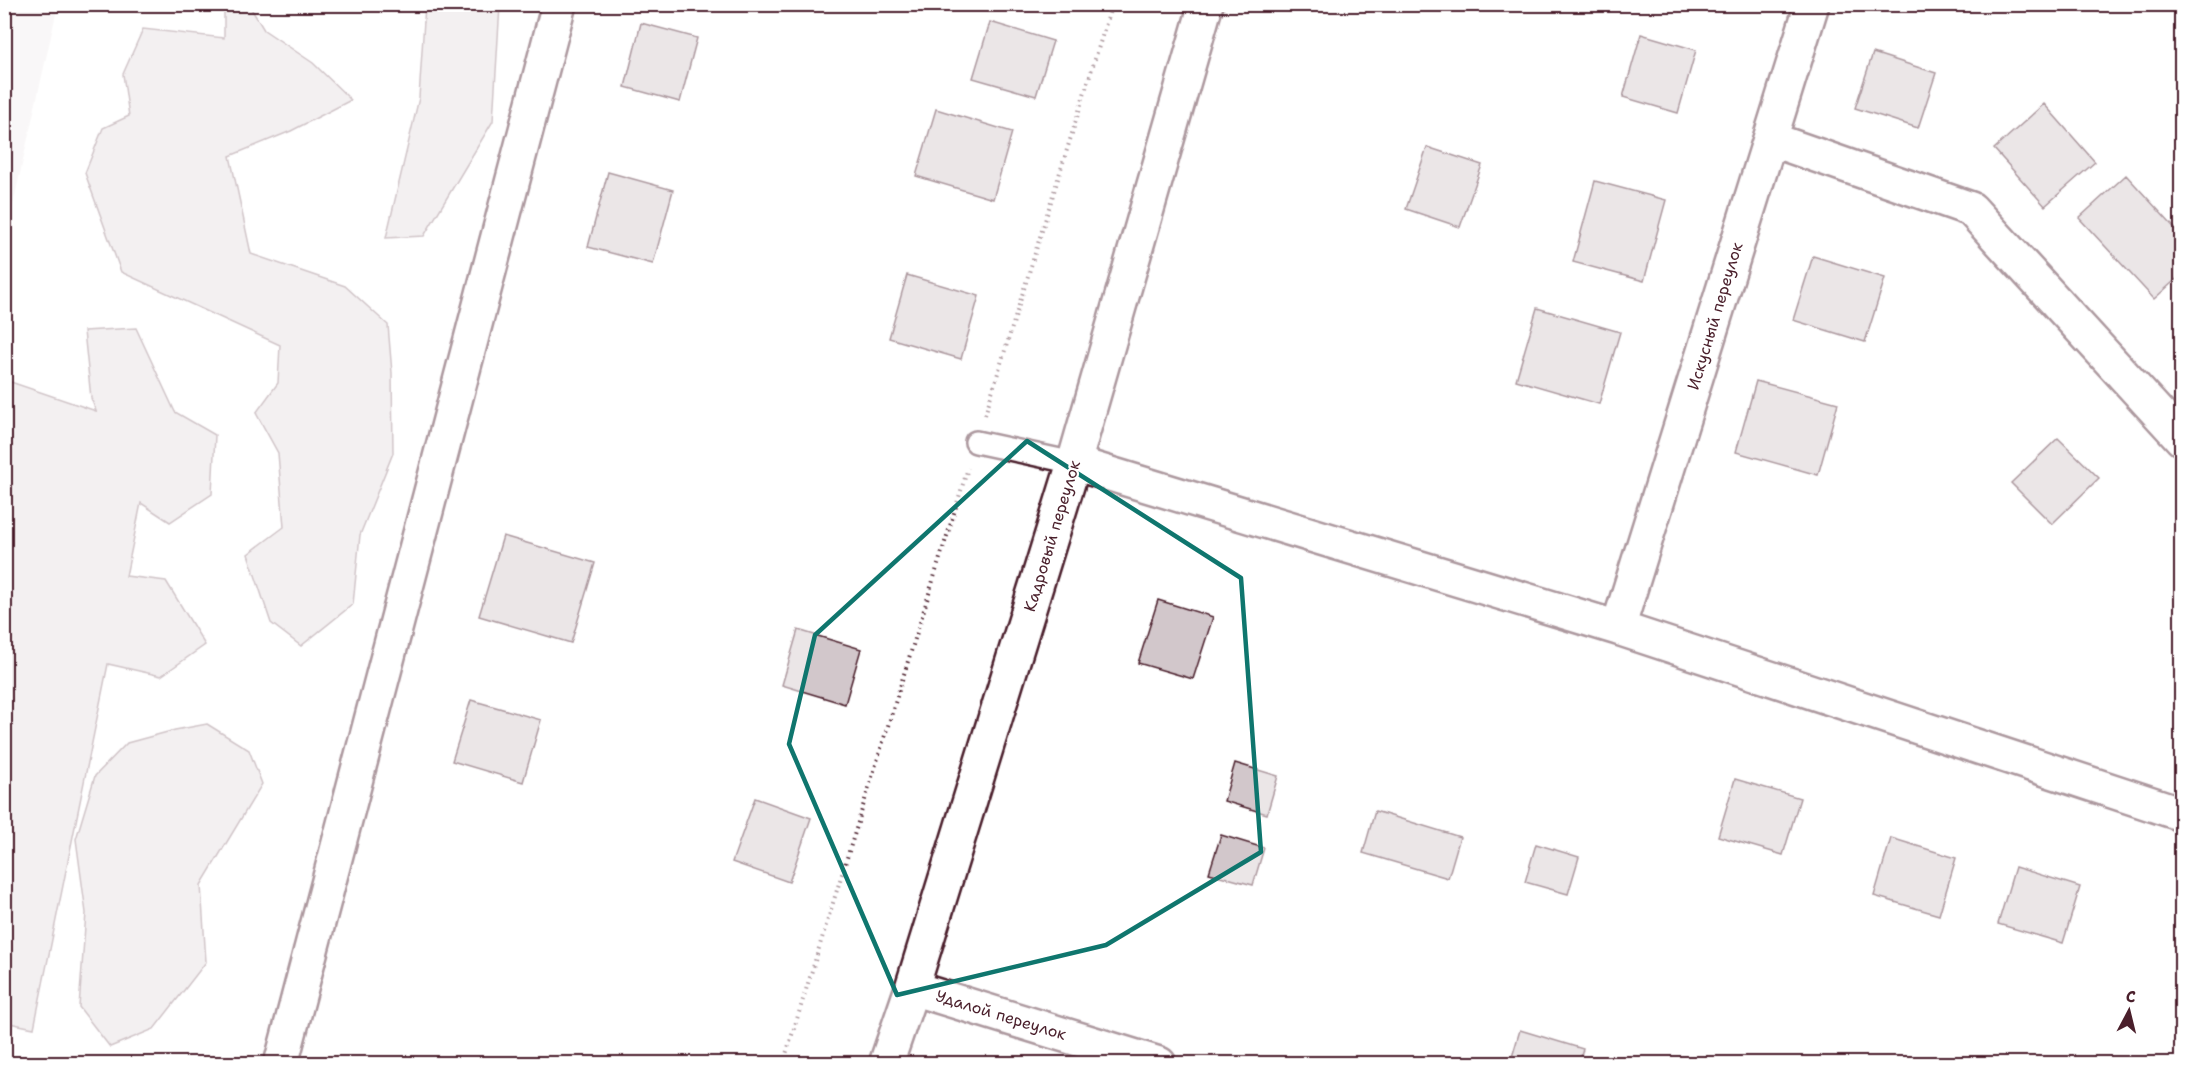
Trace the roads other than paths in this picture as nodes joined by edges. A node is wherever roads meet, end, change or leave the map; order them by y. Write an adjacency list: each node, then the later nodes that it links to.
1 (559, 4): 11 (street)
2 (1206, 4): 7 (street, Кадровый переулок)
3 (1812, 4): 4 (street, Искусный переулок)
4 (1770, 139): 5 (street); 8 (street, Искусный переулок)
5 (2181, 439)
6 (976, 442): 7 (lane)
7 (1074, 463): 8 (street); 10 (street, Кадровый переулок)
8 (1618, 628): 9 (street)
9 (2181, 814)
10 (912, 988): 12 (street, Кадровый переулок); 13 (street, Удалой переулок)
11 (281, 1064)
12 (886, 1064)
13 (1159, 1064)

